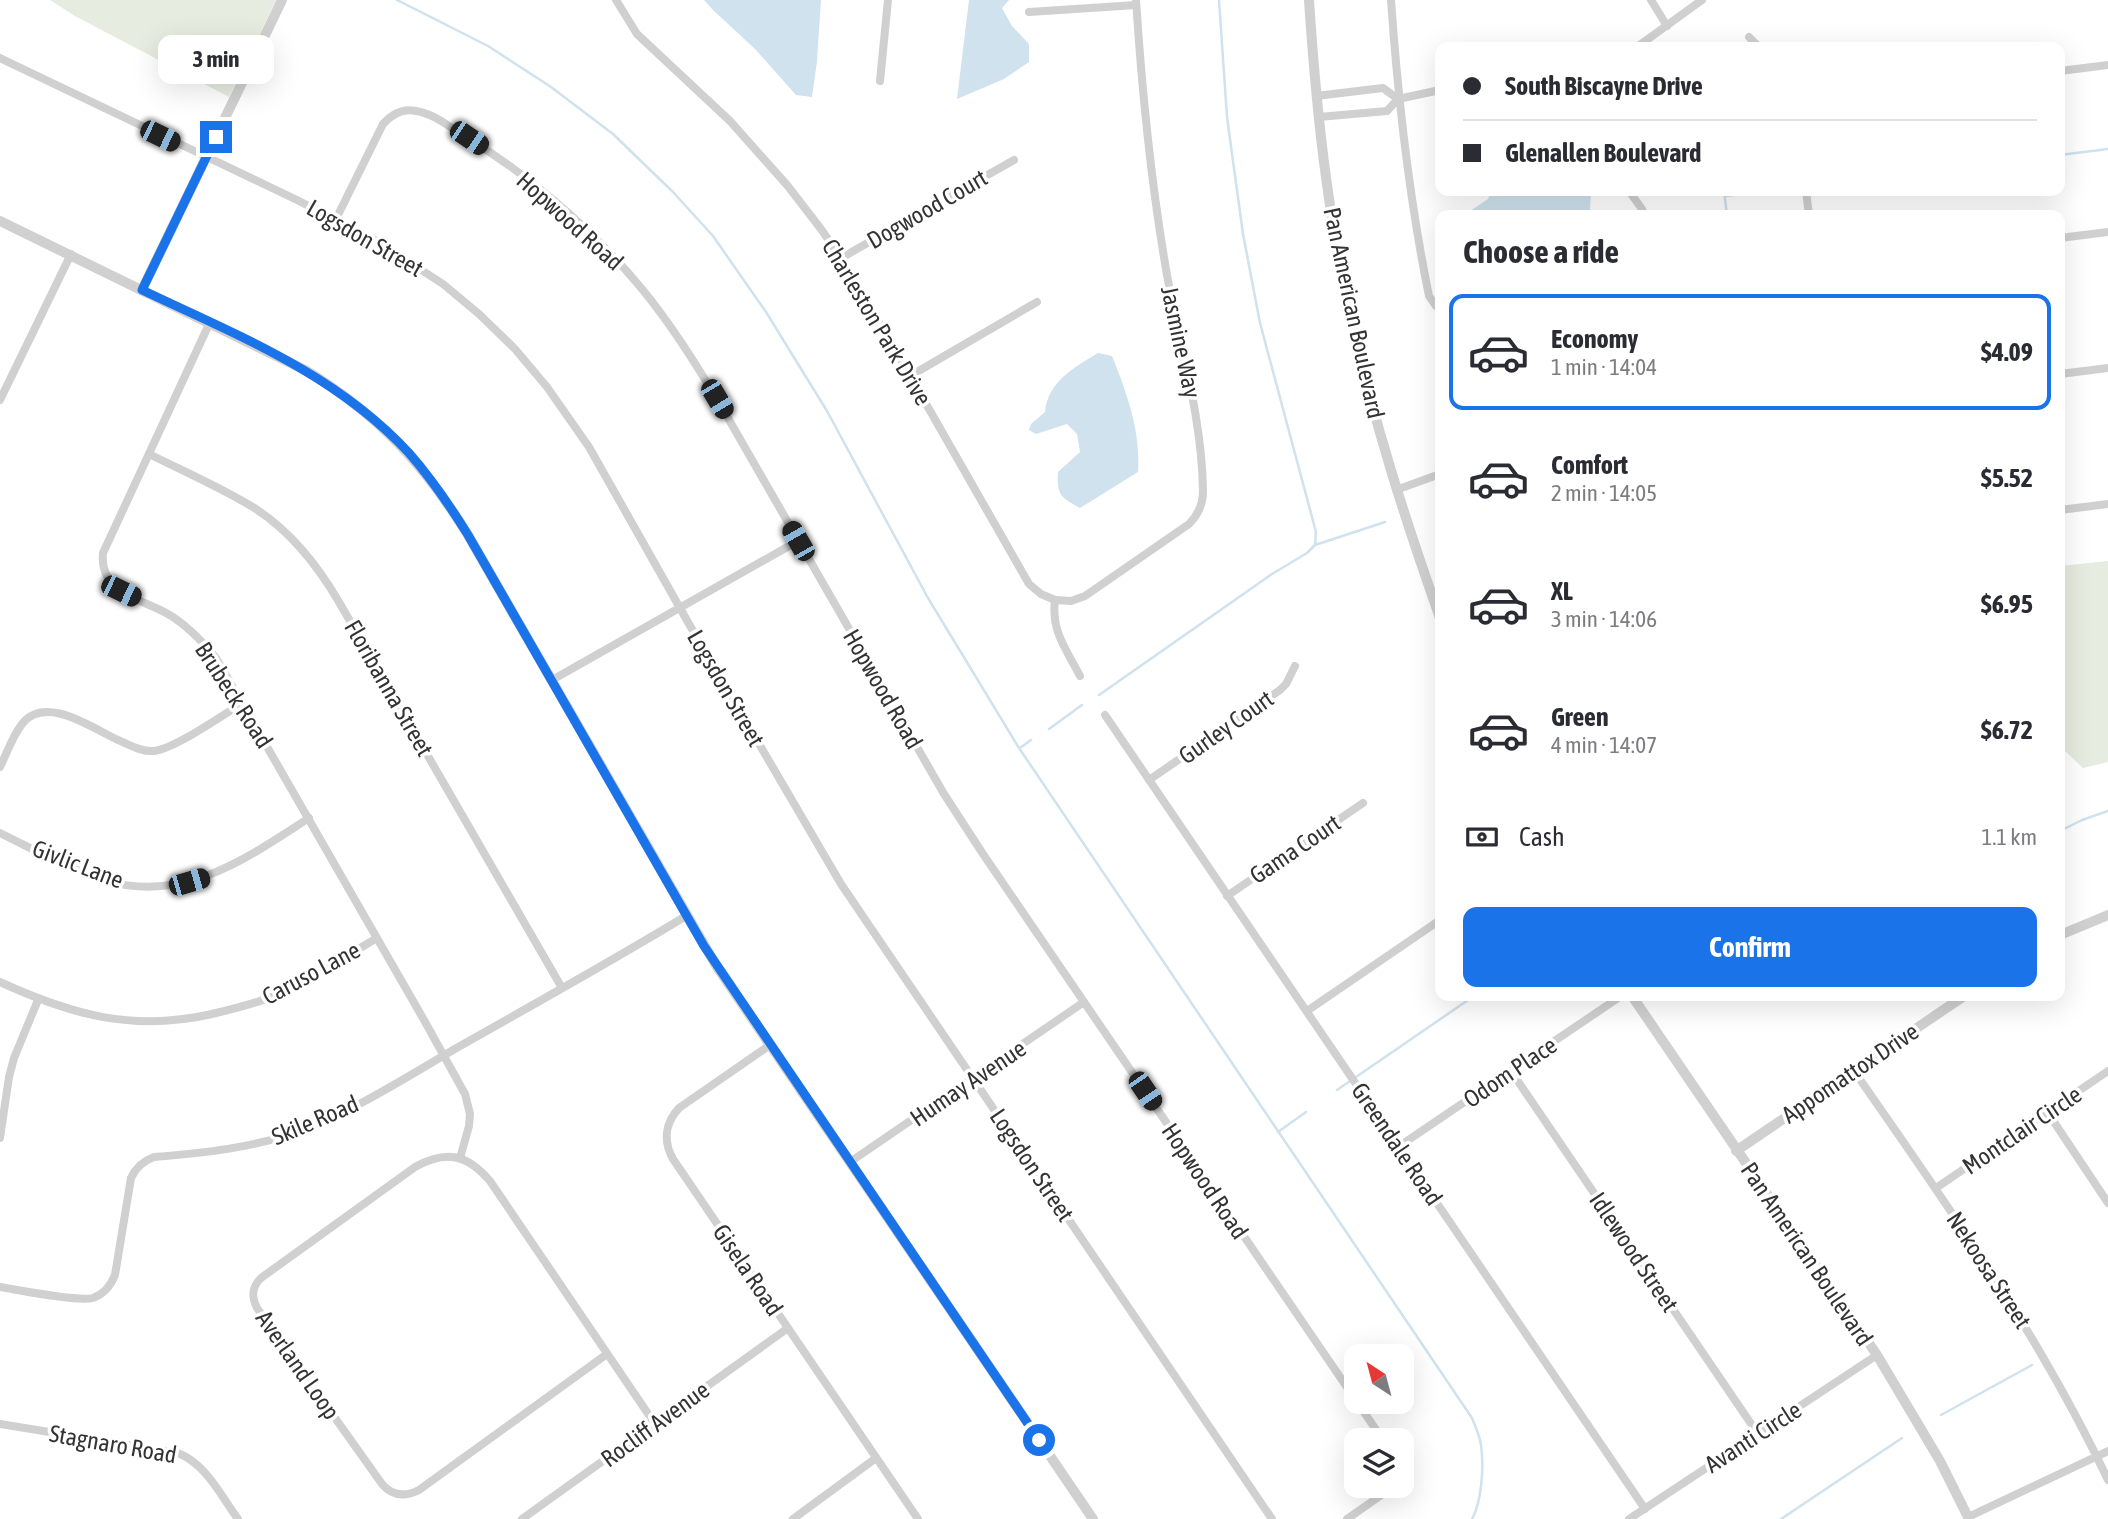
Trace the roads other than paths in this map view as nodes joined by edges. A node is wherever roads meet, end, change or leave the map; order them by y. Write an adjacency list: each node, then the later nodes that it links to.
1 (282, 0): 22 (street)
2 (617, 0): 29 (street, Charleston Park Drive)
3 (888, 0): 17 (street)
4 (1309, 0): 19 (street, Pan American Boulevard)
5 (1391, 0): 20 (street)
6 (1651, 0): 10 (street)
7 (1702, 0): 10 (street)
8 (1136, 2): 9 (street); 45 (street, Jasmine Way)
9 (1029, 12)
10 (1667, 26): 12 (street)
11 (1749, 37): 13 (street)
12 (1644, 42)
13 (1754, 42)
14 (0, 58): 22 (street, Logsdon Street)
15 (2108, 65): 16 (street)
16 (2065, 70)
17 (880, 81)
18 (1435, 91): 20 (street)
19 (1316, 96): 20 (street); 21 (street, Pan American Boulevard)
20 (1398, 99): 21 (street); 32 (street)
21 (1319, 117): 41 (street, Pan American Boulevard)
22 (206, 158): 24 (street, Logsdon Street); 30 (street)
23 (1014, 160): 29 (street, Dogwood Court)
24 (336, 219): 44 (street, Hopwood Road); 47 (street, Logsdon Street)
25 (0, 221): 28 (street)
26 (2108, 232): 27 (street)
27 (2065, 237)
28 (71, 254): 30 (street); 37 (street)
29 (841, 258): 36 (street, Charleston Park Drive)
30 (142, 290): 33 (street)
31 (1037, 302): 36 (street)
32 (1435, 305)
33 (210, 322): 39 (street, Brubeck Road); 50 (street)
34 (2108, 368): 35 (street)
35 (2065, 373)
36 (910, 376): 45 (street, Charleston Park Drive)
37 (3, 385): 38 (street)
38 (0, 400)
39 (149, 454): 51 (street, Brubeck Road); 65 (street, Floribanna Street)
40 (1435, 476): 41 (street)
41 (1396, 490): 46 (street, Pan American Boulevard)
42 (2108, 504): 43 (street)
43 (2065, 509)
44 (798, 541): 47 (street); 70 (street, Hopwood Road)
45 (1055, 600): 49 (street)
46 (1435, 603)
47 (681, 608): 50 (street); 77 (street, Logsdon Street)
48 (1295, 666): 54 (street, Gurley Court)
49 (1080, 676)
50 (552, 680): 60 (street)
51 (243, 703): 53 (street); 56 (street, Brubeck Road)
52 (1105, 716): 54 (street)
53 (0, 767)
54 (1149, 780): 58 (street, Greendale Road)
55 (1363, 803): 58 (street, Gama Court)
56 (309, 818): 57 (street, Givlic Lane); 63 (street, Brubeck Road)
57 (0, 833)
58 (1227, 896): 71 (street, Greendale Road)
59 (2108, 915): 62 (street)
60 (686, 916): 65 (street, Skile Road); 72 (street)
61 (1435, 923): 71 (street)
62 (2065, 932)
63 (377, 938): 66 (street, Caruso Lane); 73 (street, Brubeck Road)
64 (0, 982): 66 (street, Caruso Lane)
65 (562, 988): 73 (street, Skile Road)
66 (38, 1000): 79 (street)
67 (1614, 1001): 74 (street, Odom Place)
68 (1635, 1001): 81 (street, Pan American Boulevard)
69 (1957, 1001): 75 (street, Appomattox Drive)
70 (1084, 1002): 77 (street, Humay Avenue); 92 (street, Hopwood Road)
71 (1307, 1011): 80 (street, Greendale Road)
72 (770, 1045): 83 (street); 87 (street, Gisela Road)
73 (444, 1055): 82 (street, Brubeck Road); 86 (street, Skile Road)
74 (1511, 1071): 80 (street, Odom Place); 93 (street, Idlewood Street)
75 (1854, 1071): 81 (street, Appomattox Drive); 84 (street, Nekoosa Street)
76 (2108, 1071): 78 (street, Montclair Circle)
77 (973, 1079): 83 (street, Humay Avenue); 106 (street, Logsdon Street)
78 (2048, 1113): 84 (street, Montclair Circle); 85 (street)
79 (0, 1138)
80 (1398, 1147): 99 (street, Greendale Road)
81 (1736, 1150): 89 (street, Pan American Boulevard)
82 (460, 1158): 88 (street); 88 (street, Averland Loop)
83 (850, 1162): 105 (street)
84 (1936, 1188): 95 (street, Nekoosa Street)
85 (2108, 1203)
86 (0, 1286)
87 (788, 1328): 91 (street, Rocliff Avenue); 96 (street, Gisela Road)
88 (607, 1354): 91 (street)
89 (1877, 1355): 93 (street, Avanti Circle); 100 (street, Pan American Boulevard)
90 (0, 1424): 101 (street, Stagnaro Road)
91 (655, 1424): 102 (street, Rocliff Avenue)
92 (1374, 1428)
93 (1758, 1434): 99 (street, Avanti Circle)
94 (2108, 1451): 95 (street)
95 (2097, 1457): 97 (street, Nekoosa Street); 100 (street)
96 (876, 1458): 103 (street); 104 (street, Gisela Road)
97 (2108, 1480)
98 (1377, 1498): 107 (street)
99 (1645, 1509): 108 (street, Avanti Circle)
100 (1967, 1518)
101 (238, 1519)
102 (522, 1519)
103 (793, 1519)
104 (918, 1519)
105 (1093, 1519)
106 (1272, 1519)
107 (1347, 1519)
108 (1629, 1519)

